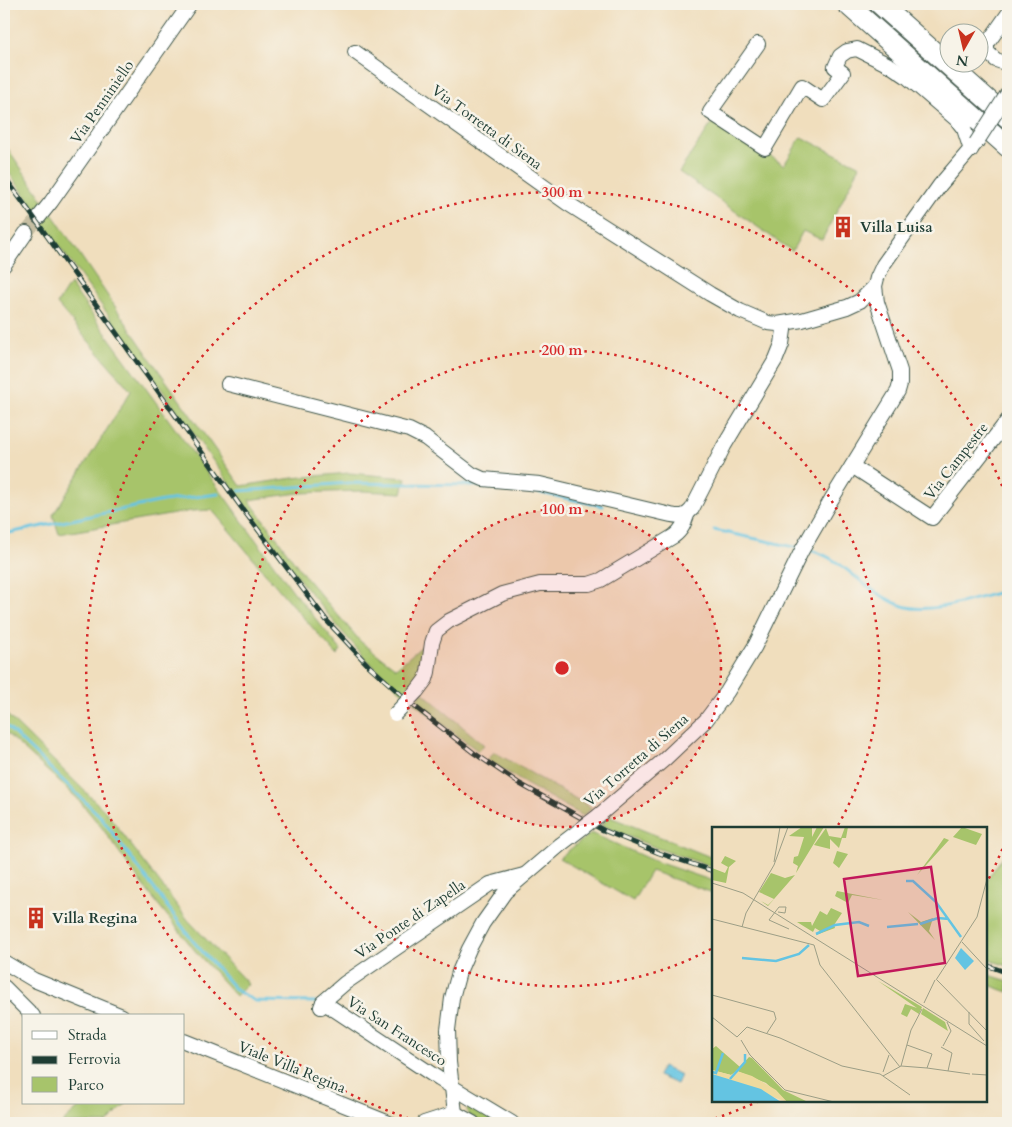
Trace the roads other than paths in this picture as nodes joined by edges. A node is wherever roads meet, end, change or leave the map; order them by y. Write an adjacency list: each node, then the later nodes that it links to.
1 (190, 4): 12 (street, Via Penniniello)
2 (847, 4): 11 (highway)
3 (880, 4): 9 (highway)
4 (1008, 14): 7 (street)
5 (758, 44): 10 (street)
6 (355, 52): 16 (street, Via Torretta di Siena)
7 (1008, 64)
8 (1008, 93): 10 (street, Via Torretta di Siena, bridge)
9 (1008, 118)
10 (973, 146): 15 (street, Via Torretta di Siena)
11 (1008, 147)
12 (39, 217)
13 (26, 233): 14 (street)
14 (4, 265)
15 (875, 286): 16 (street, Via Torretta di Siena); 19 (street, Via Torretta di Siena)
16 (785, 323): 20 (street)
17 (228, 384): 20 (street)
18 (1008, 420): 19 (street, Via Campestre)
19 (852, 466): 22 (street, Via Torretta di Siena, bridge)
20 (687, 515): 21 (street, bridge)
21 (395, 714)
22 (527, 874): 25 (street, Via Ponte di Zapella); 29 (street, Via Torretta di Siena)
23 (4, 962): 27 (street)
24 (4, 987): 26 (street)
25 (322, 1004): 29 (street, Via San Francesco)
26 (31, 1014)
27 (117, 1014)
28 (185, 1041): 31 (street, Viale Villa Regina)
29 (452, 1087): 30 (street, Via Torretta di Siena); 34 (street, Via San Francesco)
30 (455, 1113): 32 (street); 33 (street)
31 (389, 1123)
32 (424, 1123)
33 (473, 1123)
34 (512, 1123)

